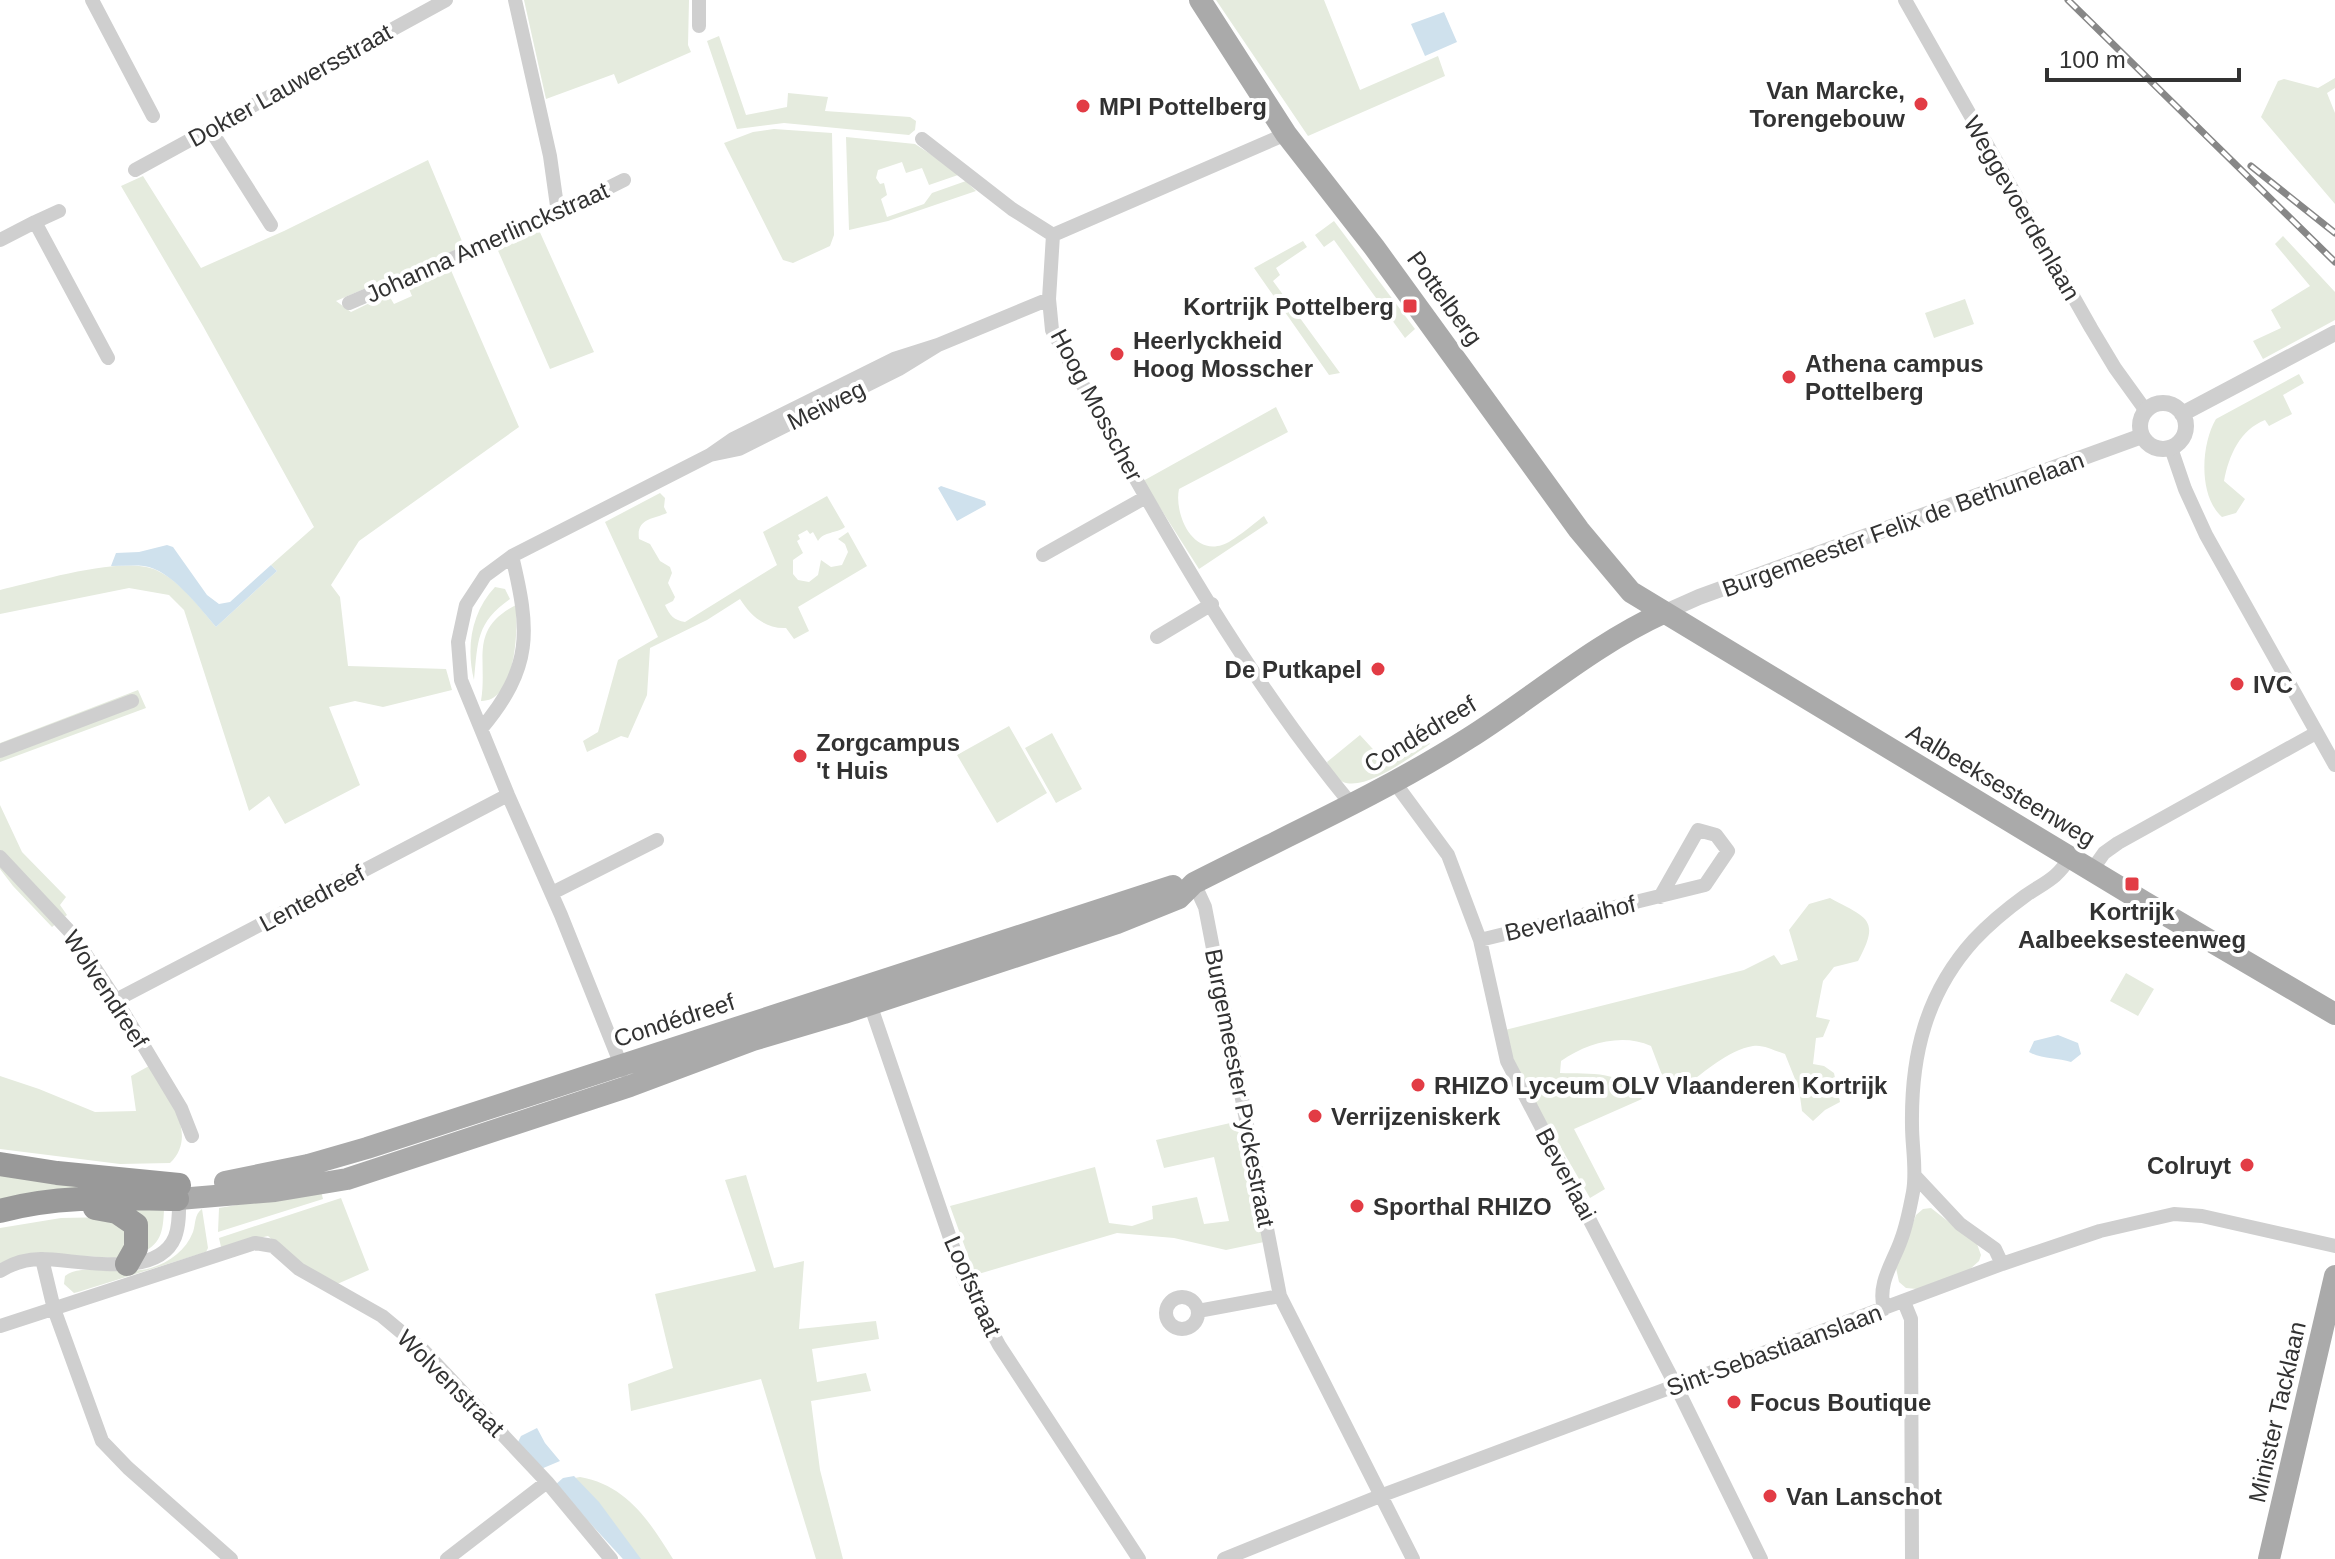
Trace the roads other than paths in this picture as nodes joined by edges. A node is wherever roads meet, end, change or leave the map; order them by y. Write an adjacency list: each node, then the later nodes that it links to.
1 (92, 0): 8 (street)
2 (446, 0): 9 (street, Dokter Lauwersstraat)
3 (515, 0): 15 (street)
4 (699, 0): 7 (street)
5 (1200, 0): 10 (main road, Pottelberg)
6 (1905, 0): 24 (street, Weggevoerdenlaan)
7 (699, 26)
8 (153, 116)
9 (210, 129): 12 (street, Dokter Lauwersstraat); 17 (street)
10 (1286, 134): 18 (street); 32 (main road, Pottelberg)
11 (922, 139): 18 (street)
12 (135, 170)
13 (624, 180): 15 (street, Johanna Amerlinckstraat)
14 (59, 211): 16 (street)
15 (558, 213): 21 (street, Johanna Amerlinckstraat)
16 (35, 222): 19 (street); 23 (street)
17 (271, 225)
18 (1053, 235): 20 (street, Hoog Mosscher)
19 (0, 240)
20 (1049, 299): 28 (street, Hoog Mosscher); 30 (street, Meiweg)
21 (349, 303)
22 (2335, 333): 25 (street)
23 (108, 358)
24 (2146, 411): 25 (street); 26 (street)
25 (2182, 414): 27 (street)
26 (2142, 436): 27 (street); 32 (street, Burgemeester Felix de Bethunelaan)
27 (2171, 448): 36 (street)
28 (1146, 497): 29 (street, Hoog Mosscher); 31 (street, Hoog Mosscher)
29 (1043, 555)
30 (512, 556): 35 (street); 35 (street, Meiweg)
31 (1212, 604): 33 (street); 41 (street, Hoog Mosscher)
32 (1663, 613): 39 (main road, Condédreef); 44 (main road, Aalbeeksesteenweg)
33 (1157, 637)
34 (132, 701): 37 (street)
35 (481, 729): 40 (street, Meiweg)
36 (2316, 733): 38 (street); 45 (street)
37 (0, 751)
38 (2335, 765)
39 (1395, 783): 41 (main road, Condédreef); 49 (street, Beverlaai)
40 (508, 795): 47 (street, Meiweg); 51 (street, Lentedreef)
41 (1351, 804): 46 (main road, Condédreef)
42 (657, 840): 47 (street)
43 (0, 857): 51 (street, Wolvendreef)
44 (2070, 857): 45 (main road, Aalbeeksesteenweg); 56 (street)
45 (2092, 870): 52 (main road, Aalbeeksesteenweg)
46 (1194, 883): 50 (main road, Condédreef); 66 (street, Burgemeester Pyckestraat)
47 (552, 893): 53 (street, Meiweg)
48 (1660, 897): 48 (street, Beverlaaihof); 49 (street, Beverlaaihof)
49 (1480, 940): 72 (street, Beverlaai)
50 (868, 995): 53 (main road, Condédreef); 78 (street, Loofstraat)
51 (116, 1000): 54 (street, Wolvendreef)
52 (2335, 1011)
53 (625, 1075): 57 (main road, Condédreef)
54 (192, 1136)
55 (0, 1164): 57 (highway)
56 (1916, 1177): 63 (street); 69 (street)
57 (179, 1192): 58 (highway); 62 (street)
58 (65, 1201): 59 (highway); 62 (highway)
59 (0, 1211)
60 (2335, 1246): 63 (street, Sint-Sebastiaanslaan)
61 (42, 1259): 62 (street); 64 (street); 68 (street)
62 (127, 1264)
63 (2002, 1264): 67 (street, Sint-Sebastiaanslaan)
64 (0, 1271)
65 (2335, 1276): 83 (main road, Minister Tacklaan)
66 (1280, 1296): 70 (street); 74 (street, Burgemeester Pyckestraat)
67 (1904, 1302): 69 (street, Sint-Sebastiaanslaan); 82 (street)
68 (54, 1309): 71 (street); 73 (street, Wolvenstraat); 75 (street)
69 (1884, 1309): 72 (street, Sint-Sebastiaanslaan)
70 (1198, 1311)
71 (0, 1326)
72 (1676, 1386): 74 (street, Sint-Sebastiaanslaan); 81 (street, Beverlaai)
73 (547, 1482): 76 (street); 77 (street, Wolvenstraat)
74 (1380, 1496): 79 (street, Sint-Sebastiaanslaan); 80 (street, Burgemeester Pyckestraat)
75 (231, 1559)
76 (447, 1559)
77 (611, 1559)
78 (1139, 1559)
79 (1224, 1559)
80 (1413, 1559)
81 (1761, 1559)
82 (1912, 1559)
83 (2269, 1559)

